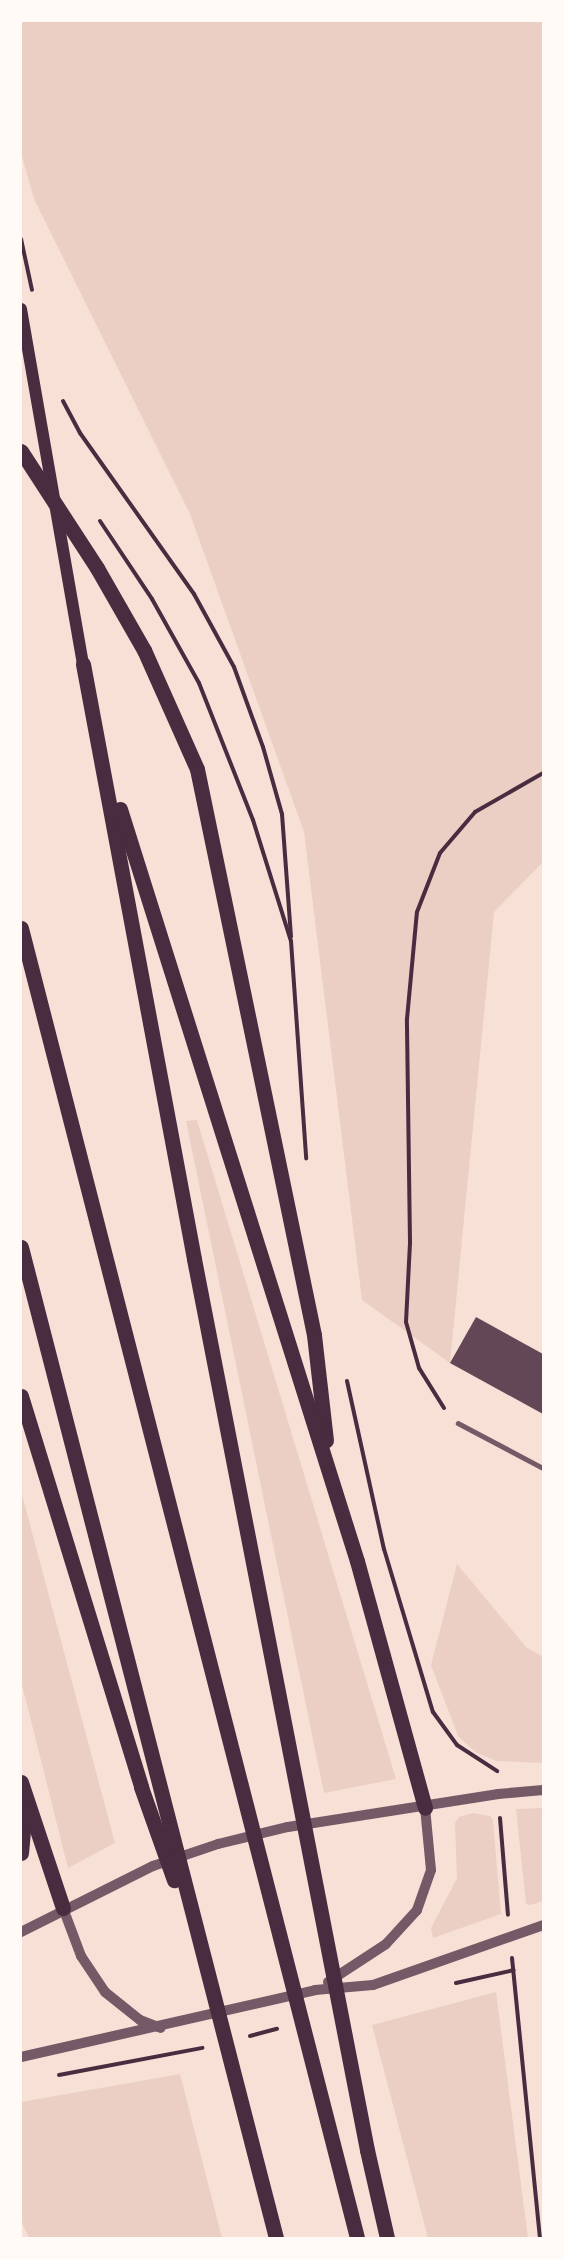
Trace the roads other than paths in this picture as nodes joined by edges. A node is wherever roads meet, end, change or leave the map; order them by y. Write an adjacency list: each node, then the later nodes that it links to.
1 (21, 309): 3 (main road)
2 (21, 451): 10 (main road)
3 (83, 664): 4 (main road)
4 (100, 746): 10 (main road); 25 (main road)
5 (21, 928): 24 (main road)
6 (21, 1246): 19 (main road)
7 (21, 1396): 19 (main road)
8 (458, 1423): 9 (lane)
9 (543, 1468)
10 (330, 1476): 14 (main road)
11 (21, 1782): 13 (main road)
12 (543, 1790): 14 (street)
13 (26, 1803): 15 (main road); 16 (main road)
14 (425, 1808): 16 (street); 20 (street)
15 (21, 1853)
16 (63, 1908): 18 (street); 21 (street)
17 (543, 1925): 20 (street)
18 (21, 1932)
19 (204, 1964): 23 (main road)
20 (315, 1990): 21 (street)
21 (161, 2028): 22 (street)
22 (21, 2057)
23 (276, 2238)
24 (357, 2238)
25 (387, 2238)

